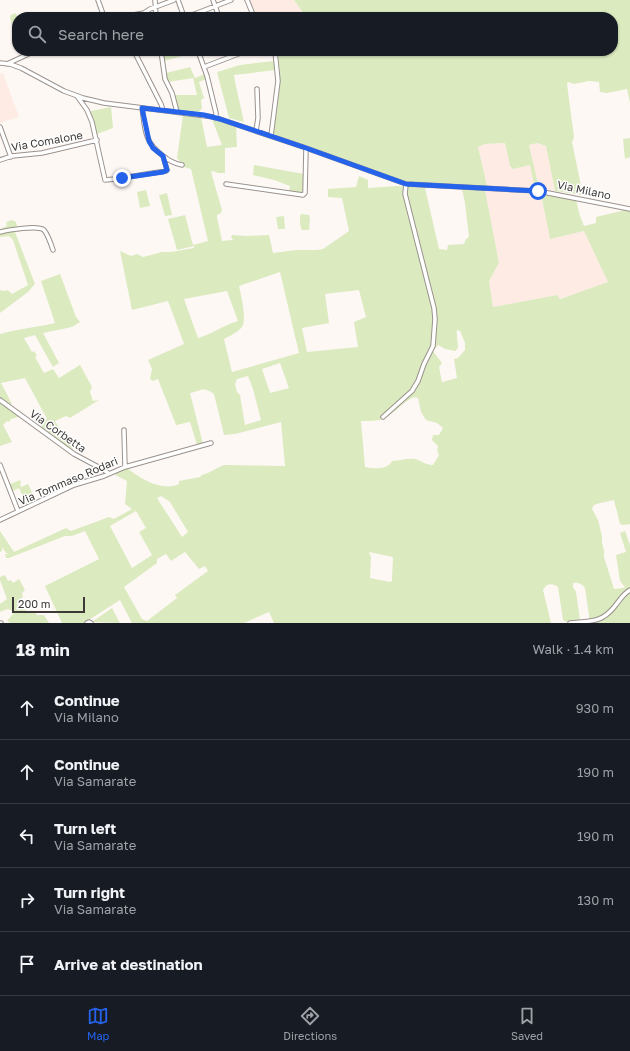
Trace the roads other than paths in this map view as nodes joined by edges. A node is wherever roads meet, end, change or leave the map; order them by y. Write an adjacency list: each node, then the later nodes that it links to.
1 (98, 0): 10 (street)
2 (155, 0): 9 (street)
3 (174, 0): 9 (street)
4 (178, 0): 13 (street)
5 (213, 0): 8 (street)
6 (231, 0): 8 (street)
7 (247, 0): 16 (street)
8 (215, 6): 14 (street); 15 (street)
9 (156, 7): 11 (street); 12 (street)
10 (102, 12)
11 (146, 12)
12 (156, 12)
13 (184, 12)
14 (199, 12)
15 (218, 12)
16 (251, 12)
17 (24, 56): 24 (street)
18 (137, 56): 29 (street)
19 (162, 56): 30 (street)
20 (200, 56): 25 (street)
21 (232, 56): 25 (street)
22 (276, 56): 34 (street)
23 (0, 63): 24 (street, Via Milano)
24 (7, 64): 27 (street, Via Milano)
25 (204, 67): 31 (street)
26 (257, 89): 33 (street)
27 (77, 96): 28 (street, Via Milano); 35 (street)
28 (142, 108): 29 (street, Via Milano); 37 (street)
29 (162, 110): 30 (street, Via Milano)
30 (177, 112): 31 (street, Via Milano)
31 (216, 118): 33 (street, Via Milano)
32 (0, 127): 38 (street)
33 (256, 131): 34 (street, Via Milano)
34 (271, 136): 36 (street, Via Milano)
35 (97, 140): 37 (street); 38 (street, Via Comalone)
36 (306, 148): 41 (street); 42 (street, Via Milano)
37 (163, 156): 40 (street)
38 (11, 157): 39 (street, Via Comalone)
39 (0, 160)
40 (182, 165)
41 (226, 184)
42 (406, 184): 43 (street, Via Milano); 47 (street)
43 (630, 209)
44 (0, 232): 45 (street)
45 (53, 250)
46 (0, 400): 52 (street, Via Corbetta)
47 (383, 417)
48 (124, 430): 51 (street)
49 (211, 444): 51 (street, Via Tommaso Rodari)
50 (0, 465): 53 (street)
51 (124, 467): 52 (street, Via Tommaso Rodari)
52 (108, 473): 53 (street, Via Tommaso Rodari)
53 (18, 511): 54 (street, Via Tommaso Rodari)
54 (0, 520)
55 (630, 590): 58 (street)
56 (87, 623): 57 (street)
57 (91, 623)
58 (570, 623)

